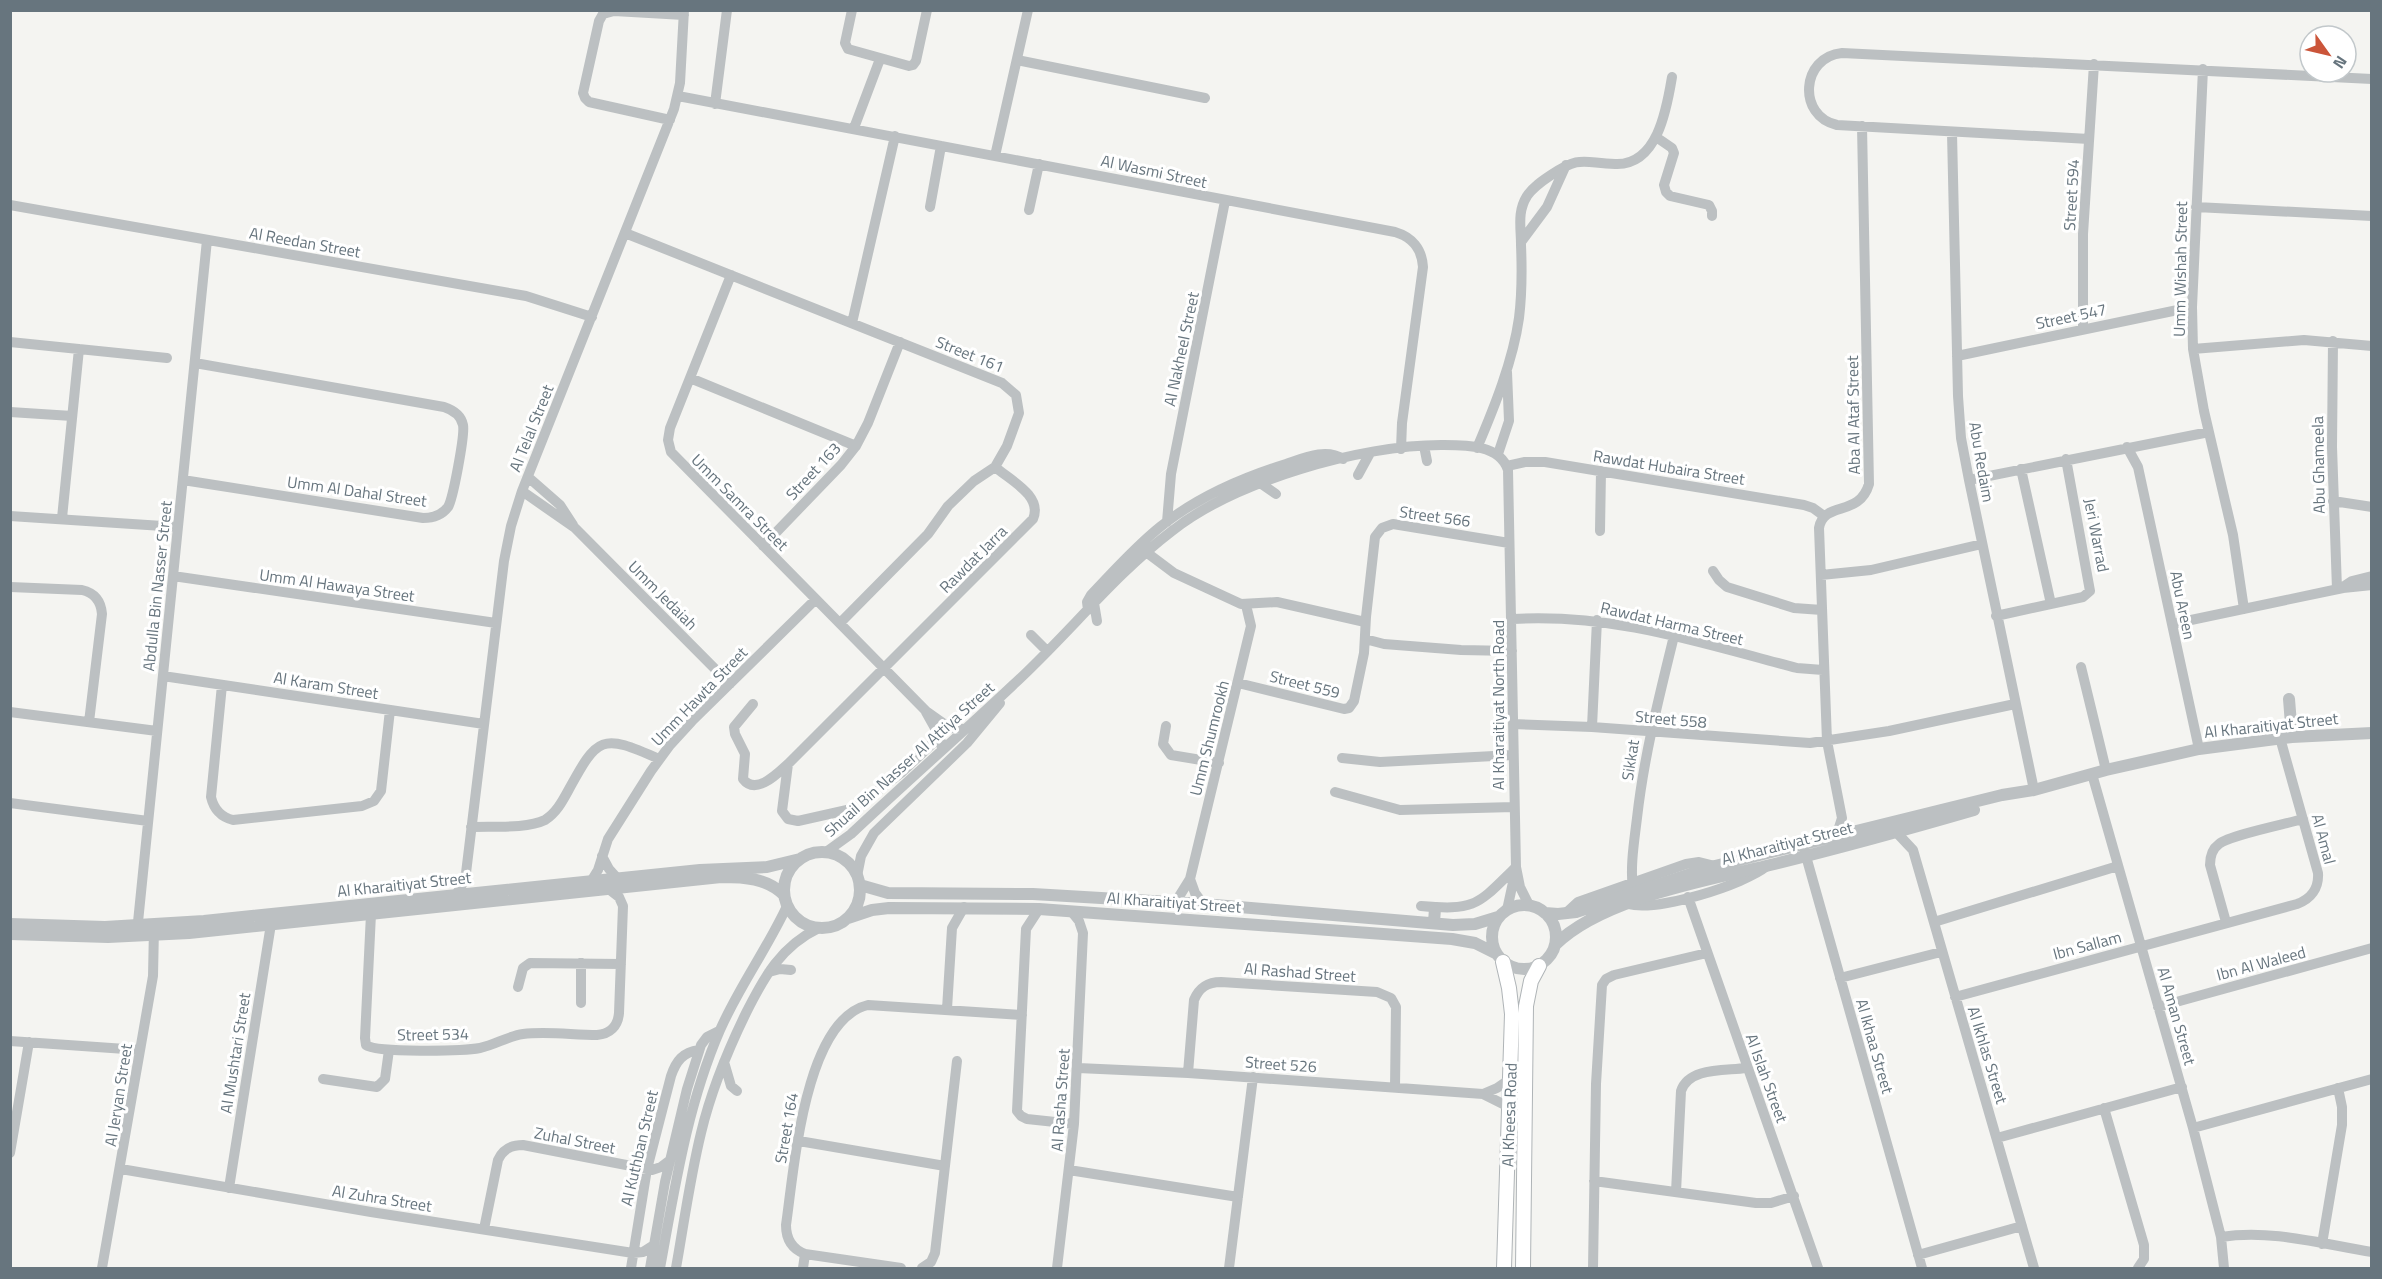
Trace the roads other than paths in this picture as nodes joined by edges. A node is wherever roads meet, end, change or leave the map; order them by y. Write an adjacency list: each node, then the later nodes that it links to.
1 (727, 10): 14 (street)
2 (852, 10): 6 (street)
3 (927, 10): 6 (street)
4 (1028, 10): 7 (street)
5 (684, 13): 12 (street, Al Telal Street); 15 (street)
6 (880, 59): 17 (street)
7 (1017, 60): 13 (street); 23 (street)
8 (2094, 64): 9 (street); 16 (street); 21 (street, Street 594)
9 (2203, 69): 11 (street); 29 (street, Umm Wishah Street)
10 (1672, 77): 20 (street)
11 (2372, 79)
12 (678, 96): 14 (street, Al Wasmi Street); 15 (street, Al Telal Street)
13 (1205, 98)
14 (715, 104): 17 (street, Al Wasmi Street)
15 (670, 120): 33 (street, Al Telal Street)
16 (1862, 126): 18 (street); 85 (street, Aba Al Ataf Street)
17 (854, 128): 19 (street, Al Wasmi Street)
18 (1952, 133): 21 (street); 47 (street, Abu Redaim)
19 (895, 136): 22 (street, Al Wasmi Street); 39 (street)
20 (1656, 137): 25 (street); 31 (street)
21 (2089, 139): 40 (street, Street 594)
22 (941, 146): 23 (street, Al Wasmi Street); 28 (street)
23 (995, 156): 24 (street, Al Wasmi Street)
24 (1039, 164): 26 (street, Al Wasmi Street); 30 (street)
25 (1566, 165): 35 (street); 35 (street)
26 (1225, 201): 61 (street, Al Wasmi Street); 81 (street, Al Nakheel Street)
27 (10, 205): 34 (street, Al Reedan Street)
28 (930, 207)
29 (2196, 207): 32 (street); 37 (street, Umm Wishah Street)
30 (1029, 210)
31 (1712, 216)
32 (2372, 216)
33 (625, 233): 36 (street); 38 (street, Al Telal Street)
34 (207, 240): 38 (street, Al Reedan Street); 49 (street, Abdulla Bin Nasser Street)
35 (1521, 242): 50 (street)
36 (731, 275): 39 (street, Street 161); 51 (street, Umm Samra Street)
37 (2192, 307): 40 (street, Street 547); 46 (street, Umm Wishah Street)
38 (592, 317): 74 (street, Al Telal Street)
39 (852, 323): 43 (street, Street 161)
40 (2083, 328): 47 (street, Street 547)
41 (2333, 341): 44 (street); 46 (street); 80 (street, Abu Ghameela)
42 (10, 342): 45 (street)
43 (900, 342): 56 (street, Street 163); 69 (street, Street 161)
44 (2372, 346)
45 (79, 349): 48 (street); 53 (street)
46 (2193, 349): 54 (street, Umm Wishah Street)
47 (1957, 356): 76 (street, Abu Redaim)
48 (167, 358)
49 (195, 363): 75 (street, Abdulla Bin Nasser Street); 75 (street, Umm Al Dahal Street)
50 (1506, 369): 60 (street); 63 (street)
51 (690, 378): 56 (street); 93 (street, Umm Samra Street)
52 (10, 412): 53 (street)
53 (72, 416): 86 (street)
54 (2209, 432): 55 (street); 106 (street, Umm Wishah Street)
55 (2141, 445): 59 (street); 70 (street, Abu Areen)
56 (856, 446): 93 (street, Street 163)
57 (1424, 446): 58 (street, Shuail Bin Nasser Al Attiya Street); 61 (street, Shuail Bin Nasser Al Attiya Street); 67 (street)
58 (1463, 446): 60 (street, Shuail Bin Nasser Al Attiya Street); 65 (street)
59 (2127, 447): 66 (street); 70 (street, Abu Areen)
60 (1477, 448): 63 (street, Shuail Bin Nasser Al Attiya Street)
61 (1401, 449): 62 (street, Shuail Bin Nasser Al Attiya Street)
62 (1370, 453): 64 (street, Shuail Bin Nasser Al Attiya Street); 73 (street)
63 (1498, 454): 68 (street)
64 (1343, 459): 77 (street, Shuail Bin Nasser Al Attiya Street); 83 (street)
65 (1462, 459)
66 (2066, 459): 71 (street); 103 (street, Jeri Warrad)
67 (1427, 461)
68 (1507, 466): 72 (street, Rawdat Hubaira Street); 91 (street)
69 (995, 467): 112 (street, Street 161); 122 (street, Rawdat Jarra)
70 (2138, 467): 115 (street, Abu Areen)
71 (2021, 469): 76 (street); 103 (street)
72 (1601, 471): 85 (street, Rawdat Hubaira Street); 90 (street)
73 (1358, 475)
74 (528, 477): 78 (street, Al Telal Street); 89 (street, Umm Jedaiah)
75 (183, 480): 88 (street, Abdulla Bin Nasser Street)
76 (1969, 480): 92 (street, Abu Redaim)
77 (1260, 483): 79 (street); 83 (street, Shuail Bin Nasser Al Attiya Street)
78 (522, 491): 89 (street, Umm Jedaiah); 114 (street, Al Telal Street)
79 (1276, 494)
80 (2333, 501): 82 (street); 101 (street, Abu Ghameela)
81 (1170, 504): 83 (street); 87 (street, Al Nakheel Street)
82 (2372, 507)
83 (1185, 515): 87 (street); 94 (street, Shuail Bin Nasser Al Attiya Street)
84 (10, 516): 86 (street)
85 (1824, 516): 96 (street)
86 (62, 519): 88 (street)
87 (1167, 522): 105 (street)
88 (178, 527): 97 (street, Abdulla Bin Nasser Street)
89 (575, 528): 126 (street, Umm Jedaiah)
90 (1600, 531)
91 (1509, 543): 109 (street, Al Kharaitiyat North Road); 113 (street, Street 566)
92 (1982, 544): 96 (street); 108 (street, Abu Redaim)
93 (763, 546): 102 (street, Umm Samra Street)
94 (1146, 552): 104 (street); 105 (street, Shuail Bin Nasser Al Attiya Street)
95 (1713, 571): 107 (street)
96 (1821, 575): 107 (street)
97 (173, 576): 114 (street, Umm Al Hawaya Street); 124 (street, Abdulla Bin Nasser Street)
98 (2372, 576): 101 (street)
99 (2372, 585): 101 (street)
100 (10, 587): 135 (street)
101 (2340, 588): 106 (street)
102 (815, 600): 112 (street, Umm Samra Street); 126 (street, Umm Hawta Street)
103 (2051, 604): 108 (street, Jeri Warrad)
104 (1246, 605): 113 (street); 125 (street, Umm Shumrookh)
105 (1091, 607): 111 (street); 119 (street, Shuail Bin Nasser Al Attiya Street)
106 (2244, 609): 115 (street)
107 (1822, 610): 123 (street)
108 (1996, 616): 131 (street, Abu Redaim)
109 (1512, 619): 110 (street, Rawdat Harma Street); 120 (street, Al Kharaitiyat North Road)
110 (1597, 620): 117 (street, Rawdat Harma Street); 139 (street)
111 (1097, 621)
112 (840, 622): 122 (street, Umm Samra Street)
113 (1365, 622): 118 (street, Street 559)
114 (496, 623): 136 (street, Al Telal Street)
115 (2172, 624): 148 (street, Abu Areen)
116 (1031, 635): 119 (street)
117 (1674, 636): 123 (street, Rawdat Harma Street); 142 (street, Sikkat)
118 (1365, 639): 120 (street); 125 (street, Street 559)
119 (1047, 651): 128 (street, Shuail Bin Nasser Al Attiya Street)
120 (1512, 651): 137 (street, Al Kharaitiyat North Road)
121 (2081, 667): 155 (street)
122 (884, 669): 133 (street, Umm Samra Street); 154 (street, Rawdat Jarra)
123 (1823, 670): 145 (street)
124 (163, 676): 127 (street, Al Karam Street); 141 (street, Abdulla Bin Nasser Street)
125 (1238, 683): 153 (street, Umm Shumrookh)
126 (730, 684): 151 (street, Umm Hawta Street)
127 (222, 685): 132 (street, Al Karam Street); 132 (street)
128 (1012, 687): 140 (street, Shuail Bin Nasser Al Attiya Street); 182 (street, Shuail Bin Nasser Al Attiya Street)
129 (2289, 699): 144 (street)
130 (753, 704): 154 (street, Rawdat Jarra)
131 (2015, 704): 145 (street, Street 558); 157 (street, Abu Redaim)
132 (390, 710): 136 (street, Al Karam Street)
133 (926, 711): 140 (street, Umm Samra Street); 147 (street, Umm Samra Street)
134 (10, 712): 135 (street)
135 (89, 722): 141 (street)
136 (484, 724): 166 (street, Al Telal Street)
137 (1513, 724): 139 (street, Street 558); 149 (street, Al Kharaitiyat North Road)
138 (1166, 726): 153 (street)
139 (1592, 727): 142 (street, Street 558)
140 (964, 729): 147 (street, Shuail Bin Nasser Al Attiya Street)
141 (157, 731): 165 (street, Abdulla Bin Nasser Street)
142 (1649, 733): 145 (street, Street 558); 184 (street, Sikkat)
143 (2372, 733): 144 (street, Al Kharaitiyat Street)
144 (2286, 737): 148 (street, Al Kharaitiyat Street); 164 (street, Al Amal)
145 (1827, 741): 163 (street)
146 (933, 743): 152 (street)
147 (942, 749): 152 (street, Shuail Bin Nasser Al Attiya Street)
148 (2199, 749): 155 (street, Al Kharaitiyat Street)
149 (1513, 755): 150 (street); 162 (street, Al Kharaitiyat North Road)
150 (1342, 758)
151 (659, 759): 166 (street); 174 (street, Umm Hawta Street)
152 (920, 762): 159 (street); 161 (street, Shuail Bin Nasser Al Attiya Street)
153 (1219, 763): 181 (street, Umm Shumrookh)
154 (788, 764): 159 (street)
155 (2106, 770): 156 (street, Al Kharaitiyat Street)
156 (2092, 774): 157 (street, Al Kharaitiyat Street); 178 (street, Al Aman Street)
157 (2034, 790): 167 (street, Al Kharaitiyat Street); 170 (street, Al Kharaitiyat Street)
158 (1335, 792): 162 (street)
159 (871, 797): 161 (street)
160 (10, 803): 165 (street)
161 (880, 807): 173 (street, Shuail Bin Nasser Al Attiya Street)
162 (1514, 807): 177 (street, Al Kharaitiyat North Road)
163 (1842, 818): 169 (street); 170 (street)
164 (2303, 819): 212 (street, Al Amal); 212 (street)
165 (148, 821): 222 (street, Abdulla Bin Nasser Street)
166 (471, 827): 179 (street, Al Telal Street)
167 (1918, 827): 168 (street, Al Kharaitiyat Street); 171 (street)
168 (1897, 833): 170 (street, Al Kharaitiyat Street); 171 (street, Al Ikhlas Street)
169 (1836, 837): 170 (street, Al Kharaitiyat Street); 172 (street, Al Kharaitiyat Street)
170 (1855, 838): 172 (street, Al Kharaitiyat Street)
171 (1912, 850): 211 (street, Al Ikhlas Street)
172 (1804, 851): 176 (street, Al Kharaitiyat Street); 184 (street, Al Kharaitiyat Street); 237 (street, Al Ikhaa Street)
173 (826, 852): 175 (street); 182 (street)
174 (602, 856): 180 (street); 183 (street, Umm Hawta Street)
175 (800, 859): 180 (street, Al Kharaitiyat Street); 190 (street)
176 (1767, 866): 189 (street); 193 (street, Al Kharaitiyat Street)
177 (1516, 867): 196 (street, Al Kharaitiyat North Road); 201 (street); 208 (street, Al Kharaitiyat North Road)
178 (2118, 867): 211 (street); 227 (street, Al Aman Street)
179 (466, 873): 187 (street); 188 (street, Al Telal Street)
180 (619, 879): 183 (street, Al Kharaitiyat Street)
181 (1190, 879): 191 (street, Umm Shumrookh); 192 (street)
182 (858, 881): 191 (street, Al Kharaitiyat Street); 210 (street)
183 (590, 883): 187 (street, Al Kharaitiyat Street)
184 (1633, 887): 206 (street, Al Kharaitiyat Street)
185 (636, 888): 186 (street, Al Kharaitiyat Street); 190 (street, Al Kharaitiyat Street); 194 (street)
186 (610, 891): 194 (street); 207 (street, Al Kharaitiyat Street)
187 (479, 894): 188 (street, Al Kharaitiyat Street)
188 (455, 896): 221 (street, Al Kharaitiyat Street)
189 (1688, 897): 193 (street); 230 (street, Al Islah Street)
190 (786, 901): 217 (street); 244 (street)
191 (1175, 903): 192 (street, Al Kharaitiyat Street)
192 (1203, 904): 200 (street, Al Kharaitiyat Street)
193 (1628, 904): 226 (street, Al Kharaitiyat Street)
194 (623, 906): 233 (street, Street 534)
195 (1421, 906): 201 (street)
196 (1529, 906): 206 (street); 208 (street)
197 (938, 907): 198 (street, Al Kharaitiyat Street); 210 (street, Al Kharaitiyat Street); 218 (street)
198 (964, 907): 199 (street, Al Kharaitiyat Street); 218 (street)
199 (1014, 908): 202 (street, Al Kharaitiyat Street); 219 (street)
200 (1249, 908): 205 (street, Al Kharaitiyat Street); 216 (street)
201 (1435, 908): 213 (street)
202 (1039, 909): 203 (street, Al Kharaitiyat Street); 219 (street)
203 (1071, 911): 204 (street, Al Kharaitiyat Street); 224 (street)
204 (1097, 913): 216 (street, Al Kharaitiyat Street); 224 (street)
205 (1312, 913): 209 (street, Al Kharaitiyat Street); 220 (street)
206 (1545, 913): 226 (street)
207 (371, 914): 215 (street, Al Kharaitiyat Street); 248 (street, Street 534)
208 (1503, 914): 213 (street, Al Kharaitiyat Street); 231 (street)
209 (1343, 915): 213 (street, Al Kharaitiyat Street); 223 (street)
210 (848, 918): 217 (street)
211 (1934, 921): 229 (street, Al Ikhlas Street)
212 (2226, 922): 227 (street, Ibn Sallam)
213 (1434, 923)
214 (10, 924): 222 (street, Al Kharaitiyat Street)
215 (271, 924): 221 (street, Al Kharaitiyat Street); 278 (street, Al Mushtari Street)
216 (1248, 924): 220 (street, Al Kharaitiyat Street)
217 (819, 928): 236 (street)
218 (951, 928): 242 (street)
219 (1026, 929): 243 (street)
220 (1310, 929): 223 (street, Al Kharaitiyat Street)
221 (154, 930): 222 (street, Al Kharaitiyat Street); 247 (street, Al Jeryan Street)
222 (137, 931): 225 (street, Al Kharaitiyat Street)
223 (1342, 931): 231 (street, Al Kharaitiyat Street)
224 (1083, 933): 252 (street, Al Rasha Street)
225 (10, 934)
226 (1555, 945): 234 (street)
227 (2141, 945): 239 (street, Ibn Sallam); 241 (street, Al Aman Street)
228 (2372, 948): 241 (street, Ibn Al Waleed)
229 (1941, 952): 237 (street); 239 (street, Al Ikhlas Street)
230 (1707, 953): 253 (street, Al Islah Street); 276 (street)
231 (1499, 958): 234 (street); 257 (main road, Al Kheesa Road)
232 (581, 963): 233 (street); 238 (street); 240 (street)
233 (621, 964): 248 (street, Street 534)
234 (1539, 966): 301 (main road, Al Kheesa Road)
235 (791, 970): 236 (street)
236 (769, 972): 251 (street)
237 (1840, 978): 290 (street, Al Ikhaa Street)
238 (518, 987)
239 (1955, 997): 268 (street, Al Ikhlas Street)
240 (580, 1003)
241 (2158, 1007): 259 (street, Al Aman Street)
242 (947, 1009): 243 (street, Street 164); 269 (street, Street 164)
243 (1022, 1015): 266 (street)
244 (719, 1031): 249 (street, Al Kuthban Street); 291 (street)
245 (10, 1041): 246 (street)
246 (29, 1042): 247 (street); 270 (street)
247 (140, 1050): 273 (street, Al Jeryan Street)
248 (389, 1050): 256 (street)
249 (699, 1050): 271 (street); 274 (street, Al Kuthban Street)
250 (957, 1061): 272 (street)
251 (724, 1062): 262 (street); 294 (street)
252 (1078, 1068): 254 (street, Street 526); 266 (street, Al Rasha Street)
253 (1746, 1068): 279 (street); 280 (street, Al Islah Street)
254 (1188, 1072): 255 (street, Street 526); 260 (street, Al Rashad Street)
255 (1253, 1077): 260 (street, Street 526); 281 (street)
256 (323, 1079)
257 (1510, 1079): 263 (street); 264 (main road, Al Kheesa Road)
258 (2372, 1079): 261 (street)
259 (2181, 1087): 265 (street); 267 (street, Al Aman Street)
260 (1395, 1088): 263 (street, Street 526)
261 (2338, 1088): 267 (street); 285 (street)
262 (737, 1091)
263 (1483, 1094): 264 (street, Street 526)
264 (1509, 1107): 300 (main road, Al Kheesa Road)
265 (2104, 1108): 268 (street); 306 (street)
266 (1074, 1124): 275 (street, Al Rasha Street)
267 (2193, 1128): 284 (street, Al Aman Street)
268 (1997, 1138): 282 (street, Al Ikhlas Street)
269 (799, 1141): 272 (street); 289 (street, Street 164)
270 (10, 1153)
271 (669, 1161): 274 (street); 277 (street)
272 (945, 1166): 297 (street)
273 (121, 1169): 278 (street, Al Zuhra Street); 292 (street, Al Jeryan Street)
274 (649, 1169): 277 (street); 283 (street, Zuhal Street); 288 (street, Al Kuthban Street)
275 (1070, 1170): 281 (street); 298 (street, Al Rasha Street)
276 (1594, 1180): 279 (street); 302 (street)
277 (664, 1184): 286 (street)
278 (229, 1188): 283 (street, Al Zuhra Street)
279 (1676, 1192): 280 (street)
280 (1794, 1196): 303 (street, Al Islah Street)
281 (1238, 1197): 299 (street)
282 (2022, 1226): 290 (street); 305 (street, Al Ikhlas Street)
283 (484, 1229): 288 (street, Al Zuhra Street)
284 (2221, 1237): 285 (street); 307 (street, Al Aman Street)
285 (2322, 1244): 287 (street)
286 (654, 1245): 288 (street); 291 (street)
287 (2372, 1252)
288 (636, 1253): 291 (street); 293 (street, Al Kuthban Street)
289 (805, 1254): 295 (street); 296 (street)
290 (1918, 1255): 304 (street, Al Ikhaa Street)
291 (653, 1268)
292 (102, 1269)
293 (631, 1269)
294 (676, 1269)
295 (803, 1269)
296 (901, 1269)
297 (922, 1269)
298 (1057, 1269)
299 (1229, 1269)
300 (1504, 1269)
301 (1523, 1269)
302 (1593, 1269)
303 (1818, 1269)
304 (1922, 1269)
305 (2034, 1269)
306 (2138, 1269)
307 (2224, 1269)

